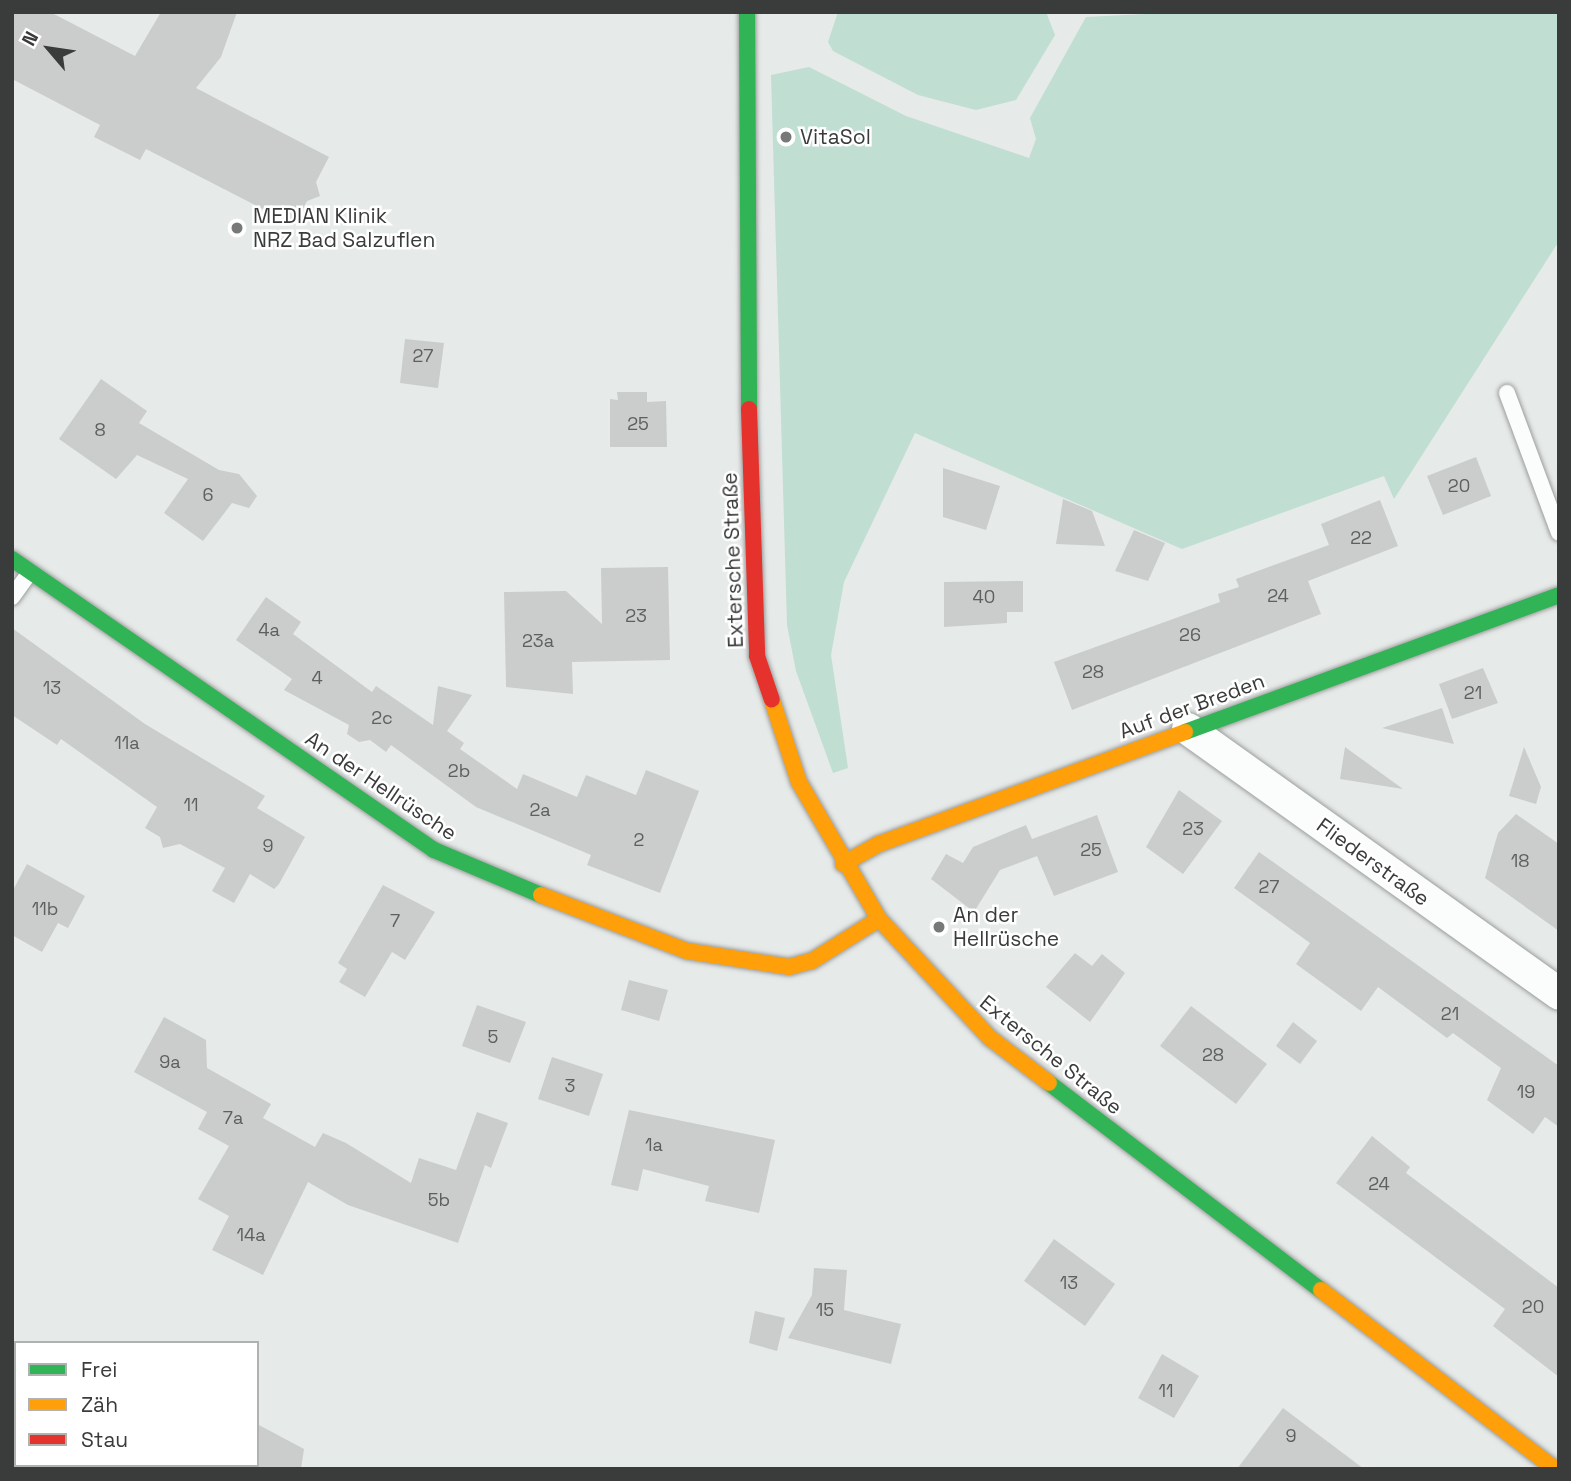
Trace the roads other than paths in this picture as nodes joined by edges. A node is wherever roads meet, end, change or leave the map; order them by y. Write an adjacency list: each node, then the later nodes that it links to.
1 (747, 12): 9 (main road, Extersche Straße)
2 (1507, 393): 3 (lane)
3 (1559, 533)
4 (12, 559): 5 (main road, An der Hellrüsche)
5 (30, 572): 7 (lane); 10 (main road, An der Hellrüsche)
6 (1559, 594): 8 (main road, Auf der Breden)
7 (12, 597)
8 (1188, 729): 9 (main road, Auf der Breden); 11 (street, Fliederstraße)
9 (843, 864): 10 (main road, Extersche Straße)
10 (879, 919): 12 (main road, Extersche Straße)
11 (1559, 994)
12 (1555, 1469)

